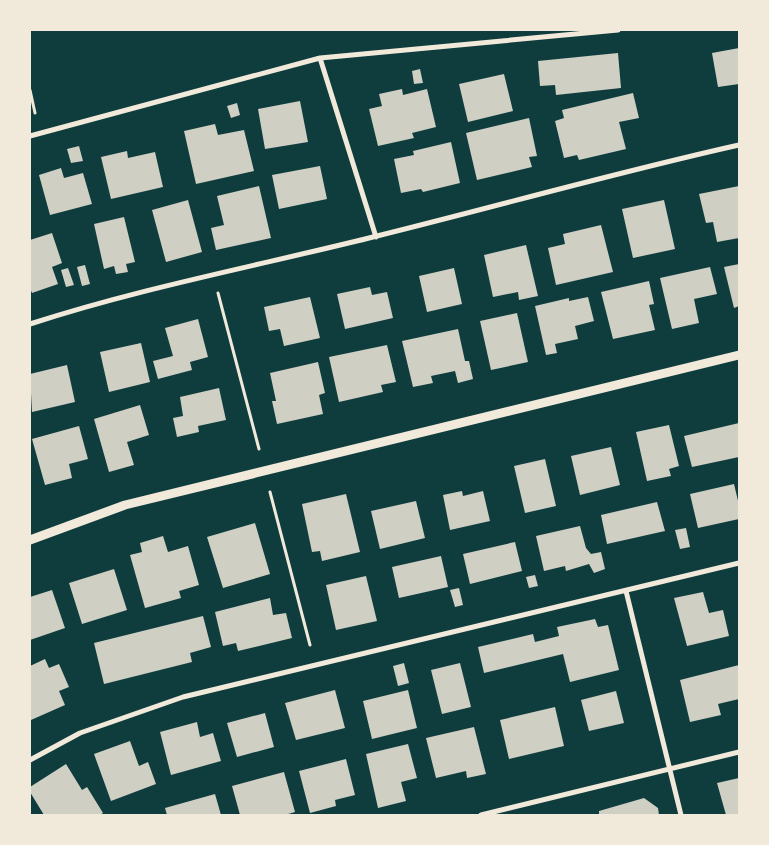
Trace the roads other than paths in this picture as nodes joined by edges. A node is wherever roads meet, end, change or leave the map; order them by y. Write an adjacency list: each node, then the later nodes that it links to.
1 (618, 30): 2 (street)
2 (320, 58): 3 (street); 5 (street)
3 (30, 136)
4 (739, 145): 5 (street)
5 (376, 237): 6 (street)
6 (30, 324)
7 (739, 355): 8 (street)
8 (30, 540)
9 (739, 563): 10 (street)
10 (626, 591): 12 (street); 13 (street)
11 (739, 752): 13 (street)
12 (30, 760)
13 (670, 770): 14 (street); 15 (street)
14 (481, 815)
15 (681, 815)

